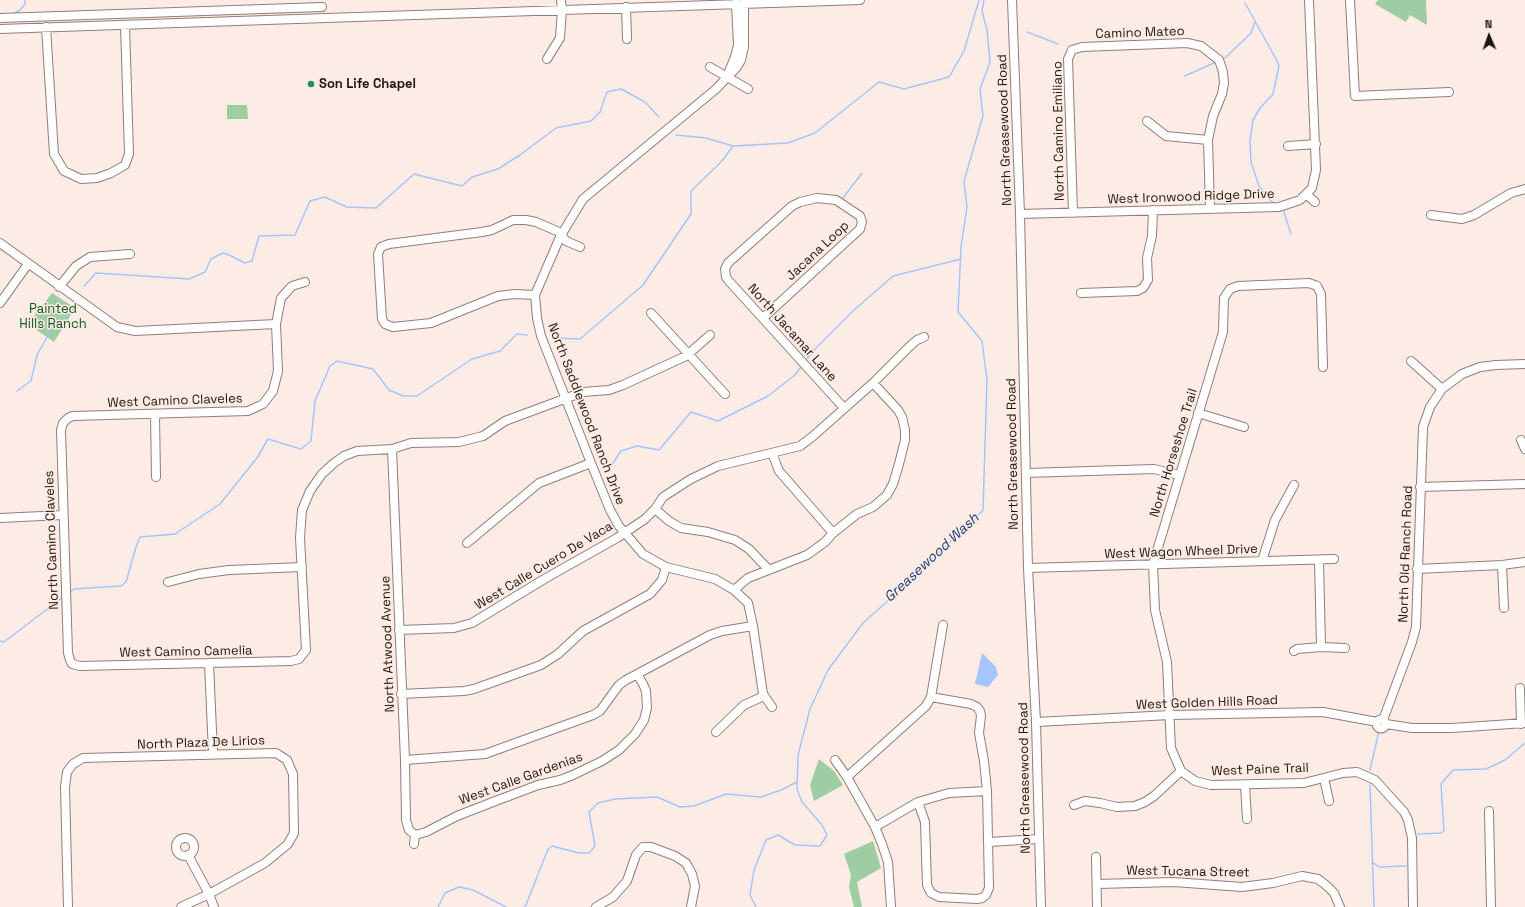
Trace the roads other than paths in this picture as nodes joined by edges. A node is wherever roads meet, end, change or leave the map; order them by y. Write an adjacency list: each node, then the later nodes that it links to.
1 (560, 0): 10 (street)
2 (860, 0): 6 (street)
3 (1012, 0): 33 (street, North Greasewood Road)
4 (1309, 0): 25 (street)
5 (1350, 0): 22 (street)
6 (804, 1): 8 (street)
7 (321, 3): 11 (street); 12 (street)
8 (740, 3): 9 (street); 20 (street, North Saddlewood Ranch Drive)
9 (626, 7): 10 (street); 16 (street)
10 (562, 9): 11 (street); 18 (street)
11 (326, 17): 13 (street)
12 (0, 18)
13 (125, 25): 14 (street); 14 (street)
14 (46, 27): 15 (street)
15 (0, 29)
16 (627, 39)
17 (1069, 48): 24 (street, Camino Mateo); 32 (street, North Camino Emiliano)
18 (547, 59)
19 (710, 67): 20 (street)
20 (727, 77): 21 (street); 35 (street, North Saddlewood Ranch Drive)
21 (748, 89)
22 (1449, 92)
23 (1147, 121): 24 (street)
24 (1208, 140): 30 (street, Camino Mateo)
25 (1316, 144): 26 (street); 28 (street)
26 (1288, 146)
27 (1525, 188): 34 (street)
28 (1306, 194): 29 (street); 30 (street, West Ironwood Ridge Drive)
29 (1315, 202)
30 (1210, 209): 31 (street, West Ironwood Ridge Drive)
31 (1154, 210): 32 (street, West Ironwood Ridge Drive); 43 (street)
32 (1073, 213): 33 (street, West Ironwood Ridge Drive)
33 (1020, 214): 69 (street, North Greasewood Road)
34 (1431, 214)
35 (561, 235): 37 (street); 44 (street, North Saddlewood Ranch Drive); 44 (street)
36 (0, 243): 39 (street)
37 (580, 247)
38 (130, 254): 42 (street)
39 (28, 264): 42 (street); 45 (street)
40 (725, 272): 47 (street, North Jacamar Lane); 47 (street, Jacana Loop)
41 (304, 282): 48 (street, West Camino Claveles)
42 (59, 286): 48 (street)
43 (1082, 293)
44 (535, 295): 58 (street, North Saddlewood Ranch Drive)
45 (0, 303)
46 (651, 313): 51 (street)
47 (763, 318): 59 (street, North Jacamar Lane)
48 (276, 324): 61 (street, West Camino Claveles)
49 (710, 335): 51 (street)
50 (924, 337): 55 (street, West Calle Cuero De Vaca)
51 (688, 355): 57 (street); 58 (street)
52 (1411, 361): 56 (street)
53 (1525, 364): 56 (street, North Old Ranch Road)
54 (1323, 367): 60 (street, North Horseshoe Trail)
55 (873, 383): 59 (street, West Calle Cuero De Vaca); 79 (street)
56 (1442, 389): 74 (street, North Old Ranch Road)
57 (725, 394)
58 (566, 398): 65 (street); 68 (street, North Saddlewood Ranch Drive)
59 (844, 408): 67 (street, West Calle Cuero De Vaca)
60 (1198, 413): 63 (street); 70 (street, North Horseshoe Trail)
61 (155, 415): 62 (street, West Camino Claveles); 71 (street)
62 (65, 418): 76 (street, North Camino Claveles)
63 (1244, 427)
64 (1521, 440): 66 (street)
65 (392, 449): 87 (street); 97 (street, North Atwood Avenue)
66 (1525, 449)
67 (772, 453): 75 (street, West Calle Cuero De Vaca); 79 (street)
68 (591, 463): 78 (street, North Saddlewood Ranch Drive); 80 (street)
69 (1026, 473): 70 (street); 89 (street, North Greasewood Road)
70 (1179, 474): 85 (street, North Horseshoe Trail)
71 (156, 477)
72 (1525, 484): 74 (street)
73 (1294, 485): 83 (street)
74 (1420, 487): 91 (street, North Old Ranch Road)
75 (655, 509): 78 (street, West Calle Cuero De Vaca); 90 (street)
76 (63, 515): 77 (street); 102 (street, North Camino Claveles)
77 (0, 518)
78 (624, 533): 88 (street, North Saddlewood Ranch Drive); 97 (street, West Calle Cuero De Vaca)
79 (833, 533): 90 (street)
80 (467, 543)
81 (1334, 559): 82 (street, West Wagon Wheel Drive)
82 (1319, 560): 83 (street, West Wagon Wheel Drive); 98 (street)
83 (1262, 561): 85 (street, West Wagon Wheel Drive)
84 (1525, 562): 86 (street)
85 (1154, 564): 89 (street, West Wagon Wheel Drive); 109 (street, North Horseshoe Trail)
86 (1502, 565): 91 (street); 94 (street)
87 (302, 567): 92 (street); 101 (street, West Camino Camelia)
88 (666, 567): 93 (street, North Saddlewood Ranch Drive); 105 (street)
89 (1028, 568): 110 (street, North Greasewood Road)
90 (768, 569): 93 (street)
91 (1417, 569): 111 (street, North Old Ranch Road)
92 (168, 582)
93 (734, 590): 96 (street, North Saddlewood Ranch Drive)
94 (1504, 608)
95 (943, 625): 107 (street)
96 (753, 626): 103 (street); 106 (street, North Saddlewood Ranch Drive)
97 (399, 630): 105 (street, North Atwood Avenue)
98 (1321, 647): 99 (street); 100 (street)
99 (1345, 648)
100 (1294, 651)
101 (209, 663): 102 (street, West Camino Camelia); 114 (street)
102 (71, 665)
103 (637, 674): 115 (street); 128 (street, West Calle Gardenias)
104 (1520, 688): 112 (street)
105 (401, 694): 115 (street, North Atwood Avenue)
106 (764, 696): 108 (street, North Saddlewood Ranch Drive); 113 (street)
107 (931, 697): 118 (street); 121 (street)
108 (772, 707)
109 (1170, 715): 110 (street, West Golden Hills Road); 111 (street, West Golden Hills Road); 117 (street)
110 (1036, 722): 129 (street, North Greasewood Road)
111 (1382, 722): 112 (street, West Golden Hills Road)
112 (1523, 724)
113 (716, 732)
114 (213, 754): 135 (street, North Plaza De Lirios); 136 (street, North Plaza De Lirios)
115 (405, 760): 128 (street, North Atwood Avenue)
116 (835, 760): 118 (street)
117 (1181, 771): 120 (street, West Paine Trail); 124 (street)
118 (847, 777): 127 (street)
119 (1324, 778): 120 (street, West Paine Trail); 122 (street); 145 (street, West Paine Trail)
120 (1245, 785): 126 (street)
121 (987, 791): 123 (street); 130 (street)
122 (1329, 801)
123 (918, 802): 127 (street); 130 (street)
124 (1074, 805)
125 (1489, 811): 146 (street)
126 (1247, 819)
127 (875, 827): 141 (street)
128 (415, 835): 131 (street)
129 (1038, 839): 130 (street); 142 (street, North Greasewood Road)
130 (989, 842)
131 (414, 844)
132 (188, 855): 135 (street)
133 (1096, 857): 134 (street)
134 (1097, 884): 143 (street); 144 (street, West Tucana Street)
135 (209, 894): 137 (street, North Plaza De Lirios); 138 (street)
136 (68, 907)
137 (181, 907)
138 (214, 907)
139 (596, 907): 140 (street)
140 (691, 907)
141 (891, 907)
142 (1041, 907)
143 (1097, 907)
144 (1340, 907)
145 (1413, 907)
146 (1491, 907)

